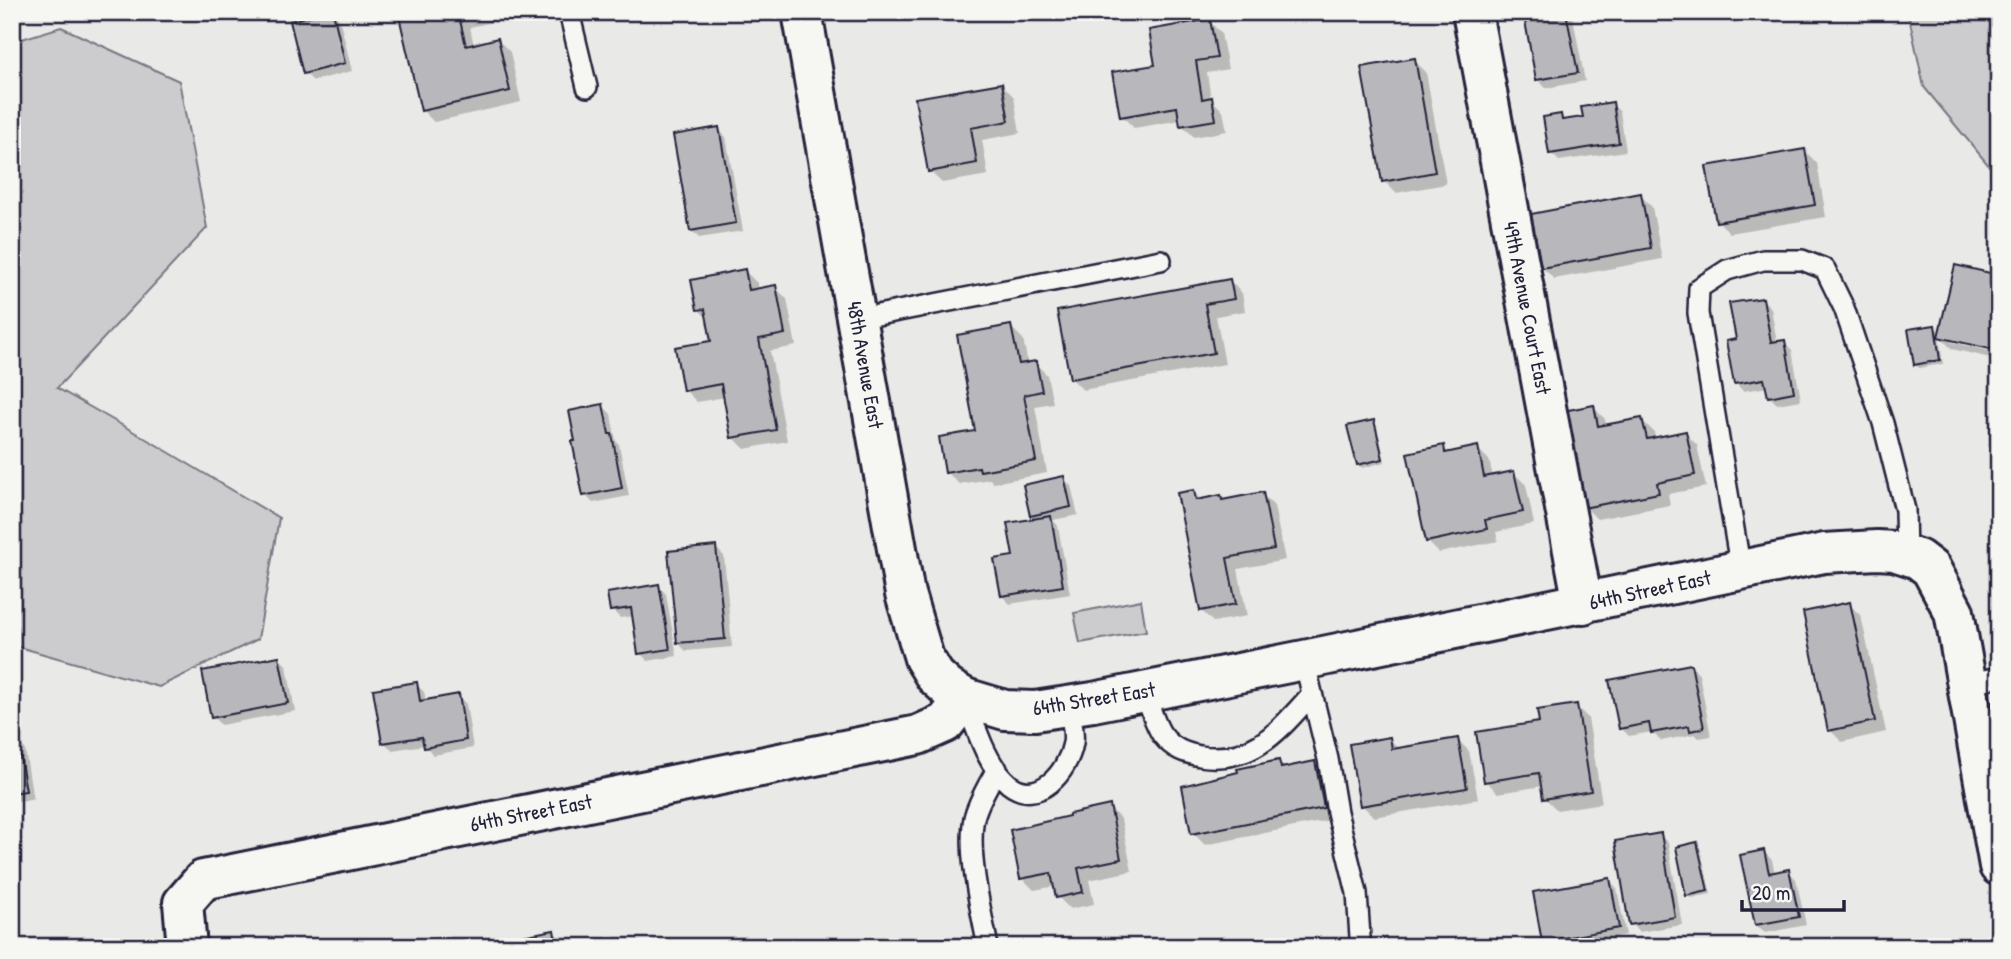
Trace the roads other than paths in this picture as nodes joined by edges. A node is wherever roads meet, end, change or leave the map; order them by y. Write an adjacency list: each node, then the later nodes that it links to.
1 (569, 12): 4 (lane)
2 (802, 12): 6 (street, 48th Avenue East)
3 (1472, 12): 9 (street, 49th Avenue Court East)
4 (587, 87)
5 (1161, 260): 6 (lane)
6 (857, 319): 13 (street, 48th Avenue East)
7 (1912, 557): 8 (street, 64th Street East); 8 (lane); 11 (street)
8 (1741, 571): 9 (street, 64th Street East)
9 (1583, 604): 10 (street, 64th Street East)
10 (1308, 677): 12 (street, 64th Street East); 12 (lane); 17 (lane)
11 (1983, 680): 16 (street)
12 (1144, 691): 14 (street, 64th Street East)
13 (965, 698): 14 (street, 64th Street East); 15 (lane); 18 (street, 64th Street East)
14 (1069, 706): 15 (lane)
15 (996, 769): 19 (lane)
16 (1999, 866)
17 (1360, 937)
18 (187, 947)
19 (988, 947)

